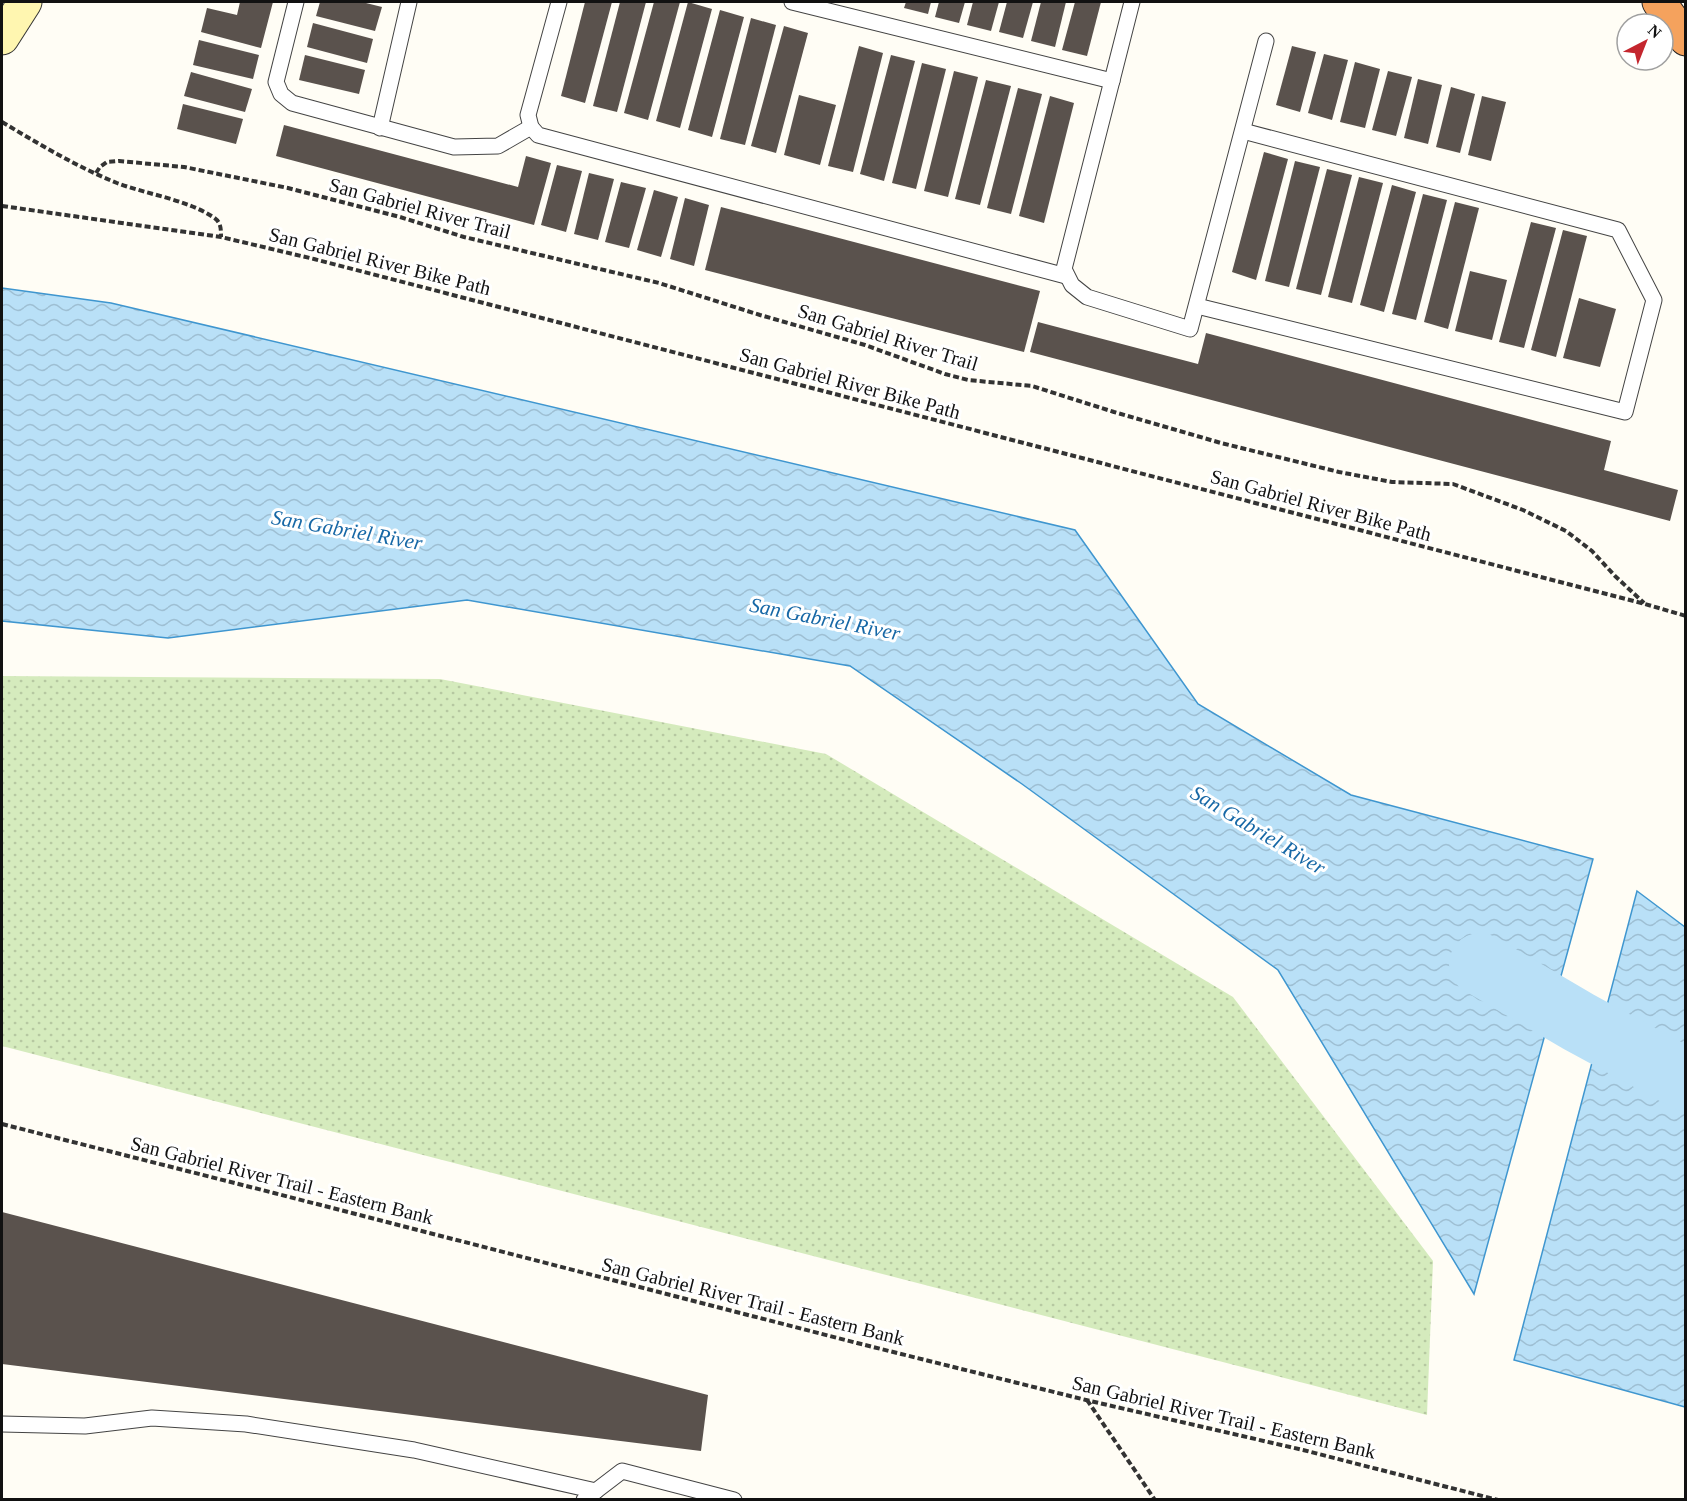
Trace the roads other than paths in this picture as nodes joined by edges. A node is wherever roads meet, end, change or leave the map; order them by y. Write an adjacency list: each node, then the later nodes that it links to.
1 (25, 2): 8 (main road)
2 (296, 2): 13 (lane)
3 (409, 2): 13 (lane)
4 (559, 2): 12 (lane)
5 (792, 2): 11 (lane)
6 (1132, 2): 11 (lane)
7 (1659, 2): 9 (highway)
8 (2, 38)
9 (1686, 39)
10 (1266, 41): 14 (lane)
11 (1112, 81): 15 (lane)
12 (531, 127): 13 (lane); 15 (lane)
13 (380, 128)
14 (1243, 131): 16 (lane); 16 (lane)
15 (1066, 276): 16 (lane)
16 (1197, 306)
17 (2, 1424): 18 (lane)
18 (590, 1495): 19 (lane)
19 (734, 1500)

